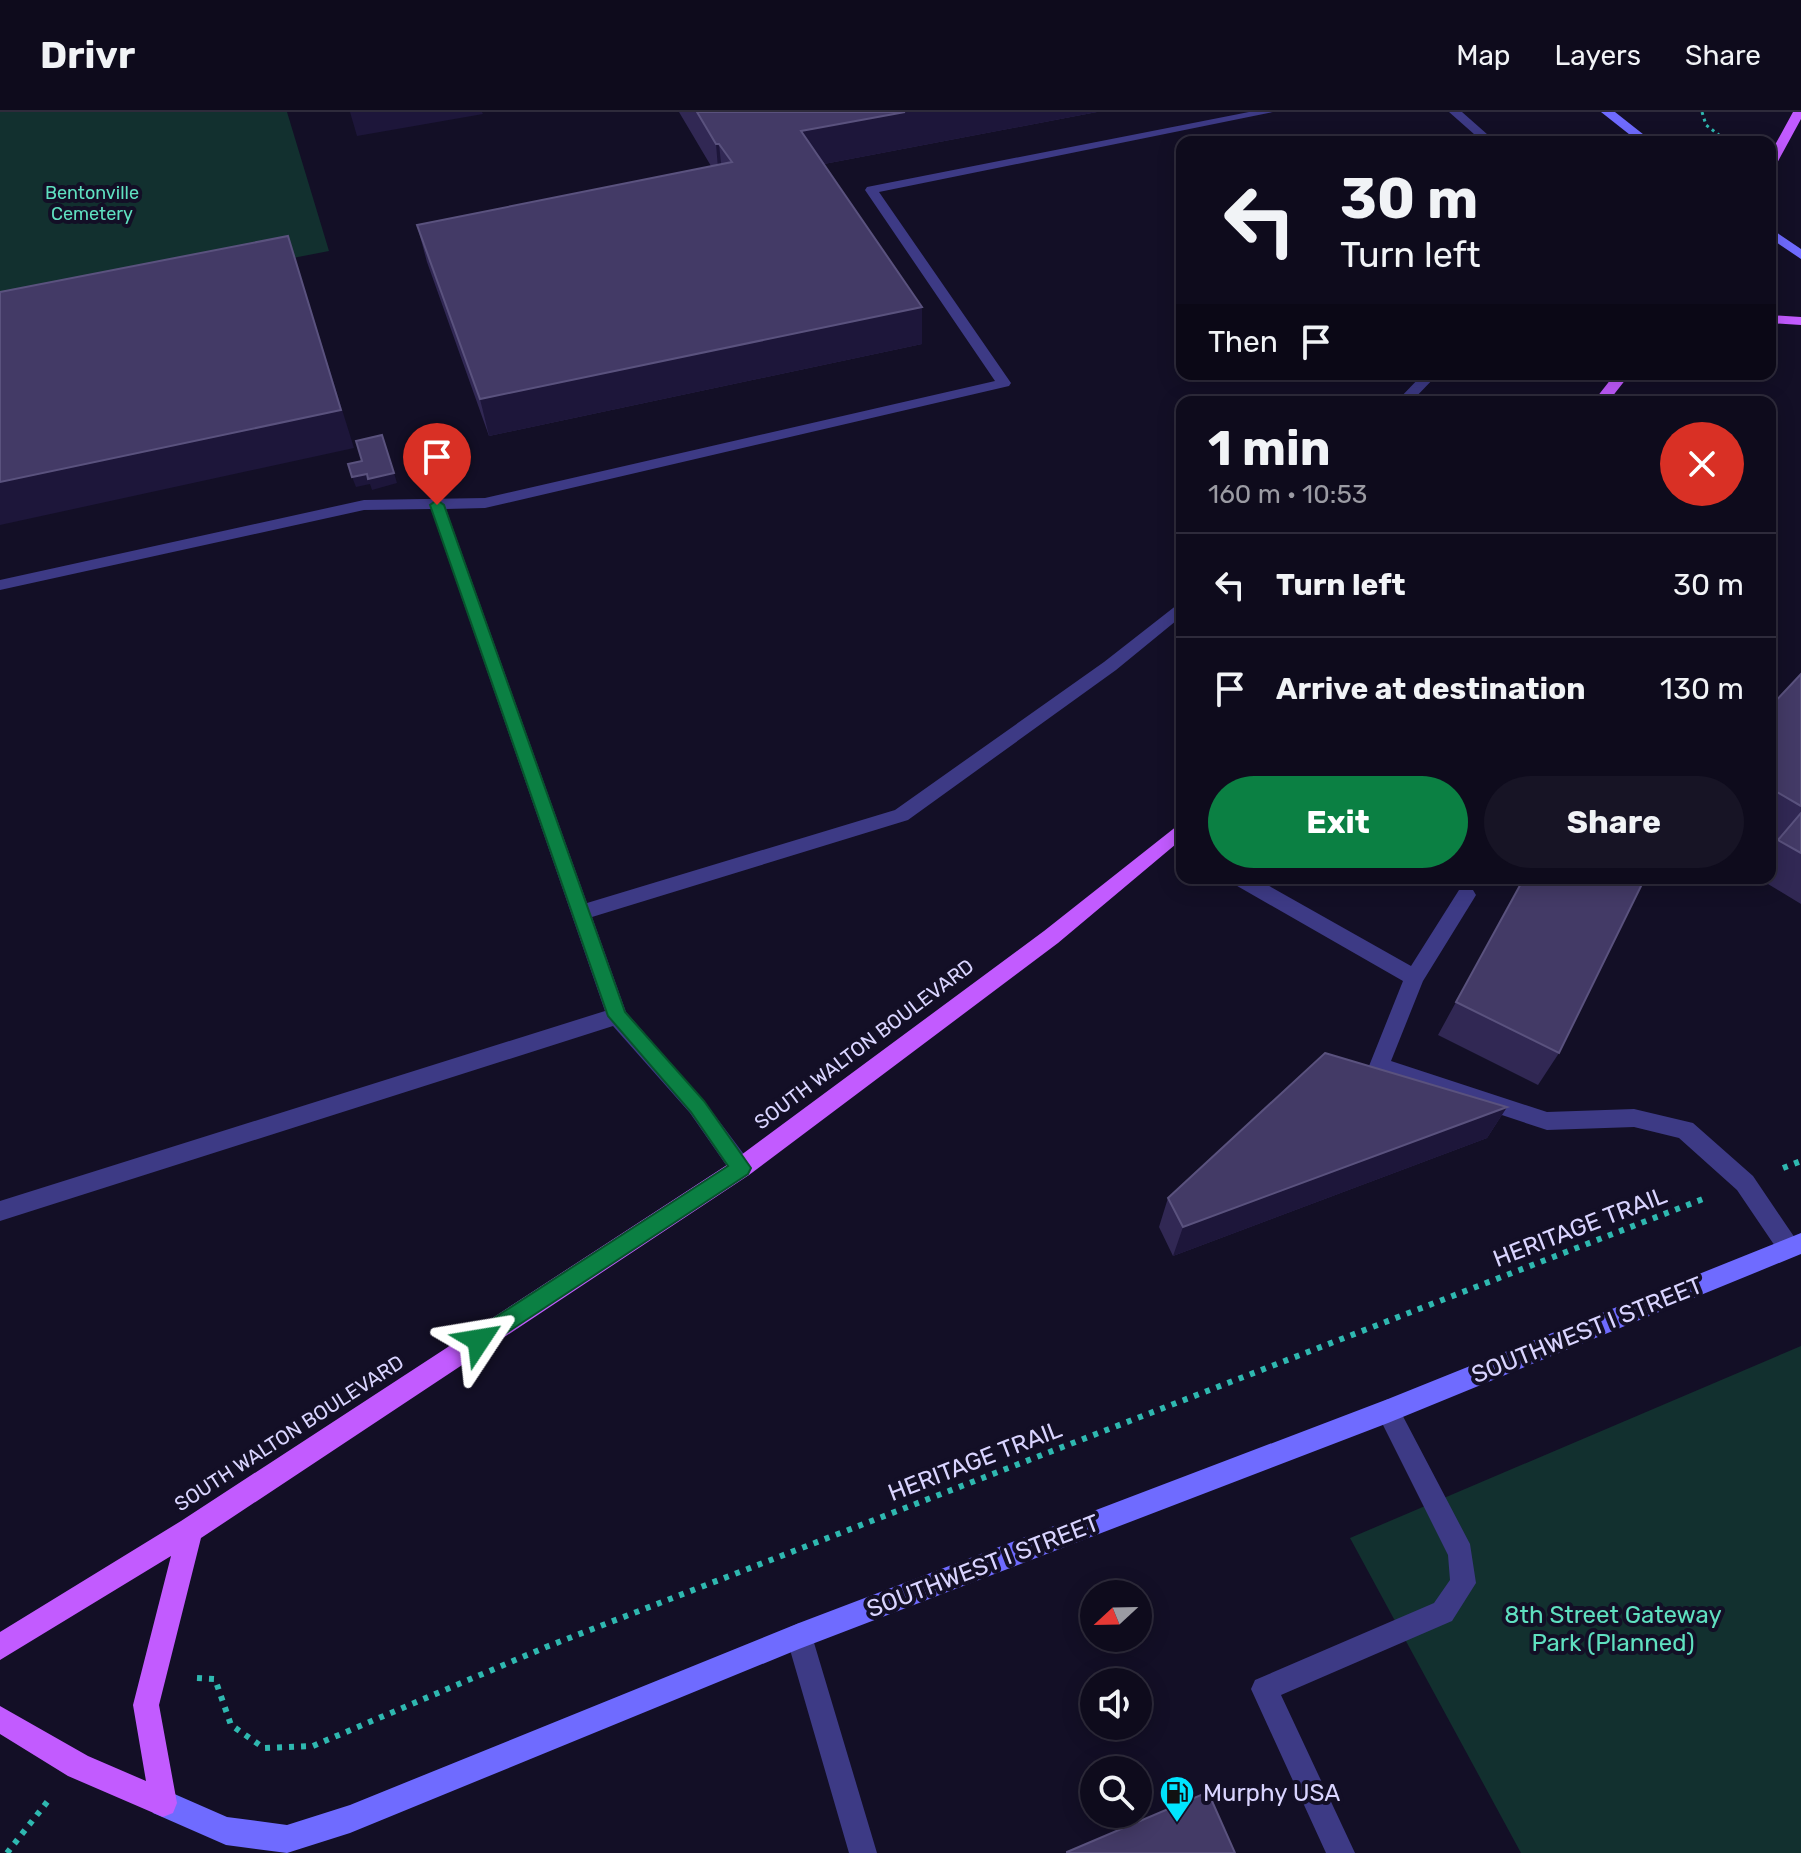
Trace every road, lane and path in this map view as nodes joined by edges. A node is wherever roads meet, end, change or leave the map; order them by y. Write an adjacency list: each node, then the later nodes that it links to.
1 (1267, 112): 18 (lane)
2 (1455, 112): 6 (lane)
3 (1607, 112): 7 (main road)
4 (1702, 112): 8 (path)
5 (1799, 112): 9 (main road)
6 (1483, 136)
7 (1639, 136)
8 (1720, 136)
9 (1776, 154)
10 (1776, 236): 11 (main road)
11 (1801, 255)
12 (1776, 319): 13 (main road)
13 (1801, 321)
14 (1425, 380): 16 (lane)
15 (1618, 380): 17 (main road)
16 (1409, 396)
17 (1605, 396)
18 (437, 505): 19 (lane); 24 (lane)
19 (0, 585)
20 (1176, 612): 24 (lane)
21 (1176, 838): 28 (main road, SOUTH WALTON BOULEVARD)
22 (1250, 884): 25 (lane)
23 (1466, 895): 25 (lane)
24 (579, 913): 26 (lane)
25 (1414, 978): 29 (lane)
26 (617, 1016): 28 (lane); 30 (lane)
27 (1801, 1161): 29 (path, HERITAGE TRAIL)
28 (741, 1168): 33 (main road, SOUTH WALTON BOULEVARD)
29 (1745, 1183): 31 (lane); 36 (path, HERITAGE TRAIL)
30 (0, 1211)
31 (1795, 1246): 32 (main road, SOUTHWEST I STREET)
32 (1388, 1411): 34 (main road, SOUTHWEST I STREET); 40 (lane)
33 (190, 1530): 35 (main road, SOUTH WALTON BOULEVARD); 38 (main road)
34 (799, 1636): 38 (main road, SOUTHWEST I STREET); 39 (lane)
35 (0, 1647)
36 (195, 1677)
37 (0, 1719): 38 (main road)
38 (163, 1803)
39 (863, 1853)
40 (1341, 1853)

